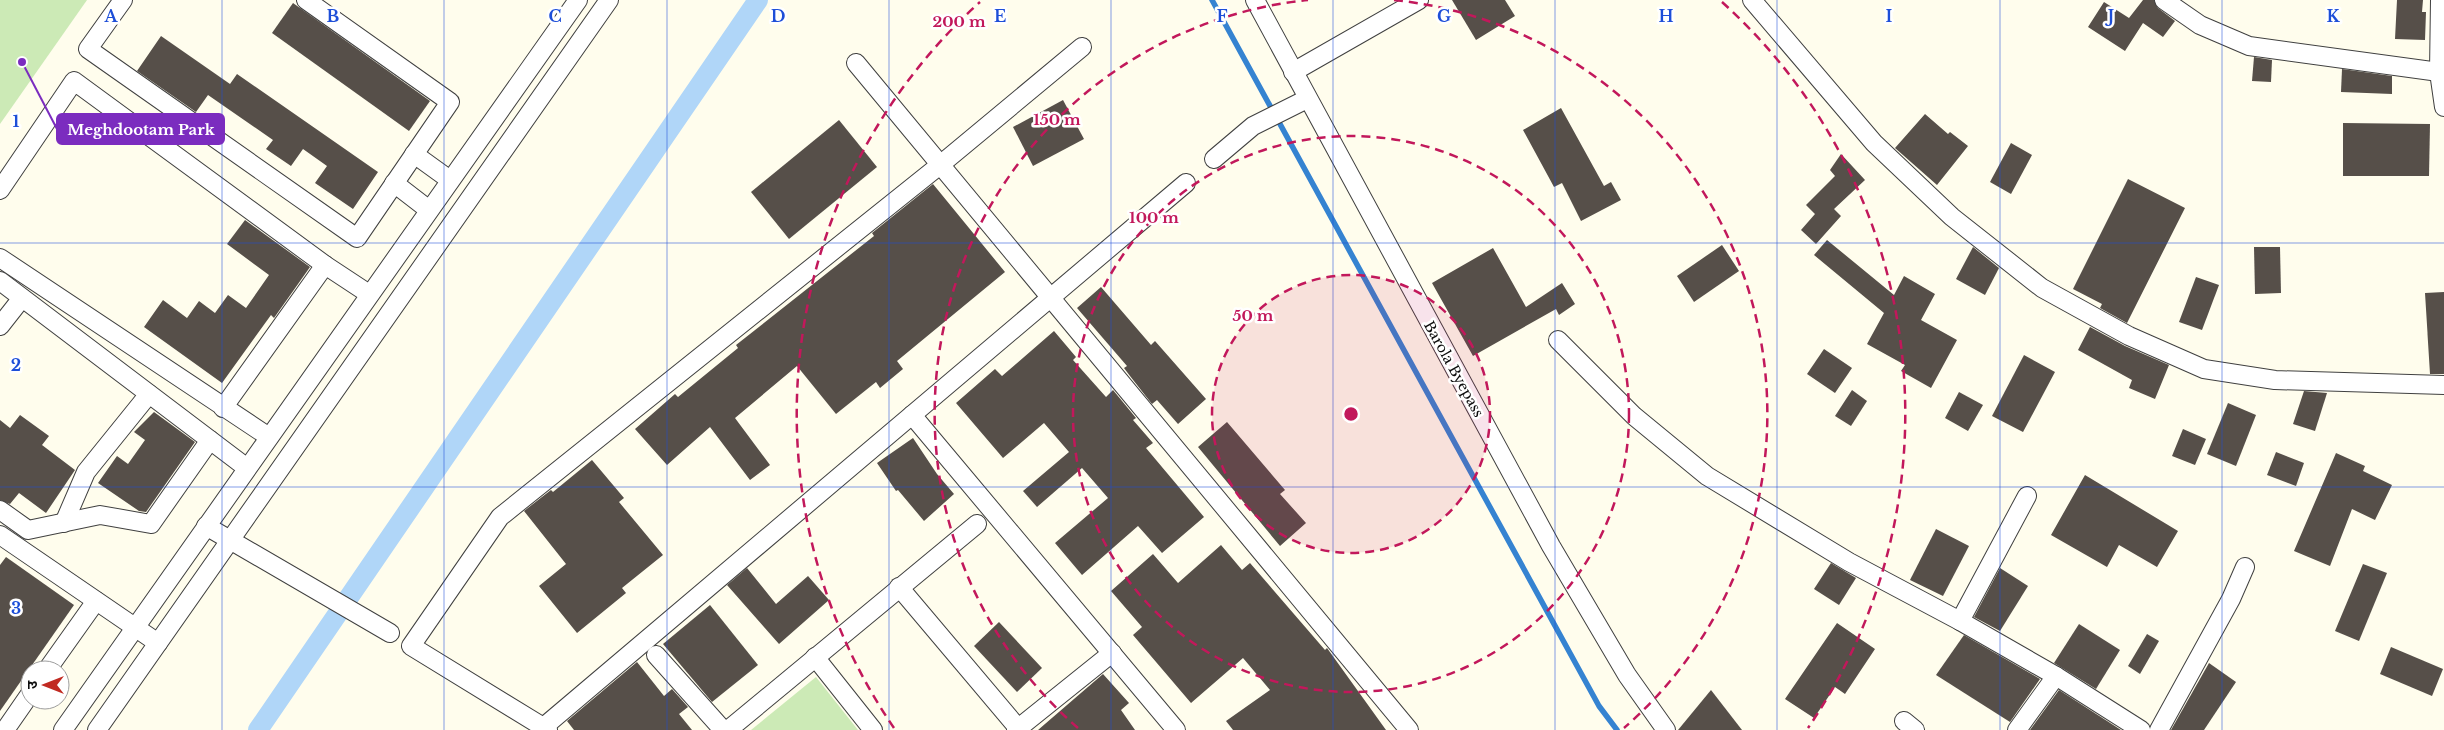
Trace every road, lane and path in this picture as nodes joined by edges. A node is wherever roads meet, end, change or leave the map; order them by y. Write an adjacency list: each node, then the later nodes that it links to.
1 (123, 0): 20 (street)
2 (306, 0): 16 (street)
3 (609, 0): 44 (street)
4 (1255, 0): 12 (street, Barola Byepass)
5 (1419, 0): 12 (street)
6 (1752, 0): 32 (street)
7 (2164, 0): 13 (street)
8 (2440, 0): 13 (street)
9 (573, 2): 19 (street)
10 (1082, 47): 18 (street)
11 (856, 62): 18 (street)
12 (1293, 72): 14 (street, Barola Byepass)
13 (2439, 72): 15 (street)
14 (1301, 103): 17 (street); 69 (street, Barola Byepass)
15 (2444, 107)
16 (414, 154): 19 (street); 20 (street)
17 (1214, 160)
18 (940, 165): 29 (street); 59 (street)
19 (450, 180): 23 (street)
20 (394, 183): 23 (street)
21 (1186, 183): 29 (street)
22 (0, 190): 25 (street)
23 (429, 210): 27 (street)
24 (0, 258): 34 (street)
25 (325, 265): 27 (street); 34 (street)
26 (0, 281): 28 (street)
27 (369, 294): 36 (street)
28 (22, 298): 30 (street); 33 (street)
29 (1050, 298): 35 (street); 68 (street)
30 (0, 326)
31 (1558, 340): 49 (street)
32 (2444, 385)
33 (149, 394): 37 (street); 41 (street)
34 (223, 408): 36 (street)
35 (912, 414): 53 (street); 59 (street)
36 (269, 437): 38 (street)
37 (210, 440): 38 (street); 41 (street)
38 (247, 468): 43 (street)
39 (2027, 496): 49 (street)
40 (0, 510): 41 (street)
41 (64, 523)
42 (977, 524): 47 (street)
43 (206, 526): 44 (street); 50 (street)
44 (231, 540): 51 (street); 52 (street)
45 (3, 544): 48 (street)
46 (2245, 567): 72 (street)
47 (899, 587): 55 (street); 60 (street)
48 (96, 601): 50 (street); 56 (street)
49 (1960, 621): 57 (street)
50 (135, 628): 52 (street); 62 (street)
51 (390, 634)
52 (158, 643): 63 (street)
53 (1112, 653): 60 (street); 67 (street)
54 (656, 655): 64 (street)
55 (815, 657): 65 (street); 66 (street)
56 (54, 660)
57 (2056, 676): 70 (street); 71 (street)
58 (20, 708): 61 (street)
59 (544, 729)
60 (1017, 729)
61 (5, 730)
62 (63, 730)
63 (97, 730)
64 (723, 730)
65 (728, 730)
66 (873, 730)
67 (1176, 730)
68 (1409, 730)
69 (1666, 730)
70 (2017, 730)
71 (2141, 730)
72 (2159, 730)

